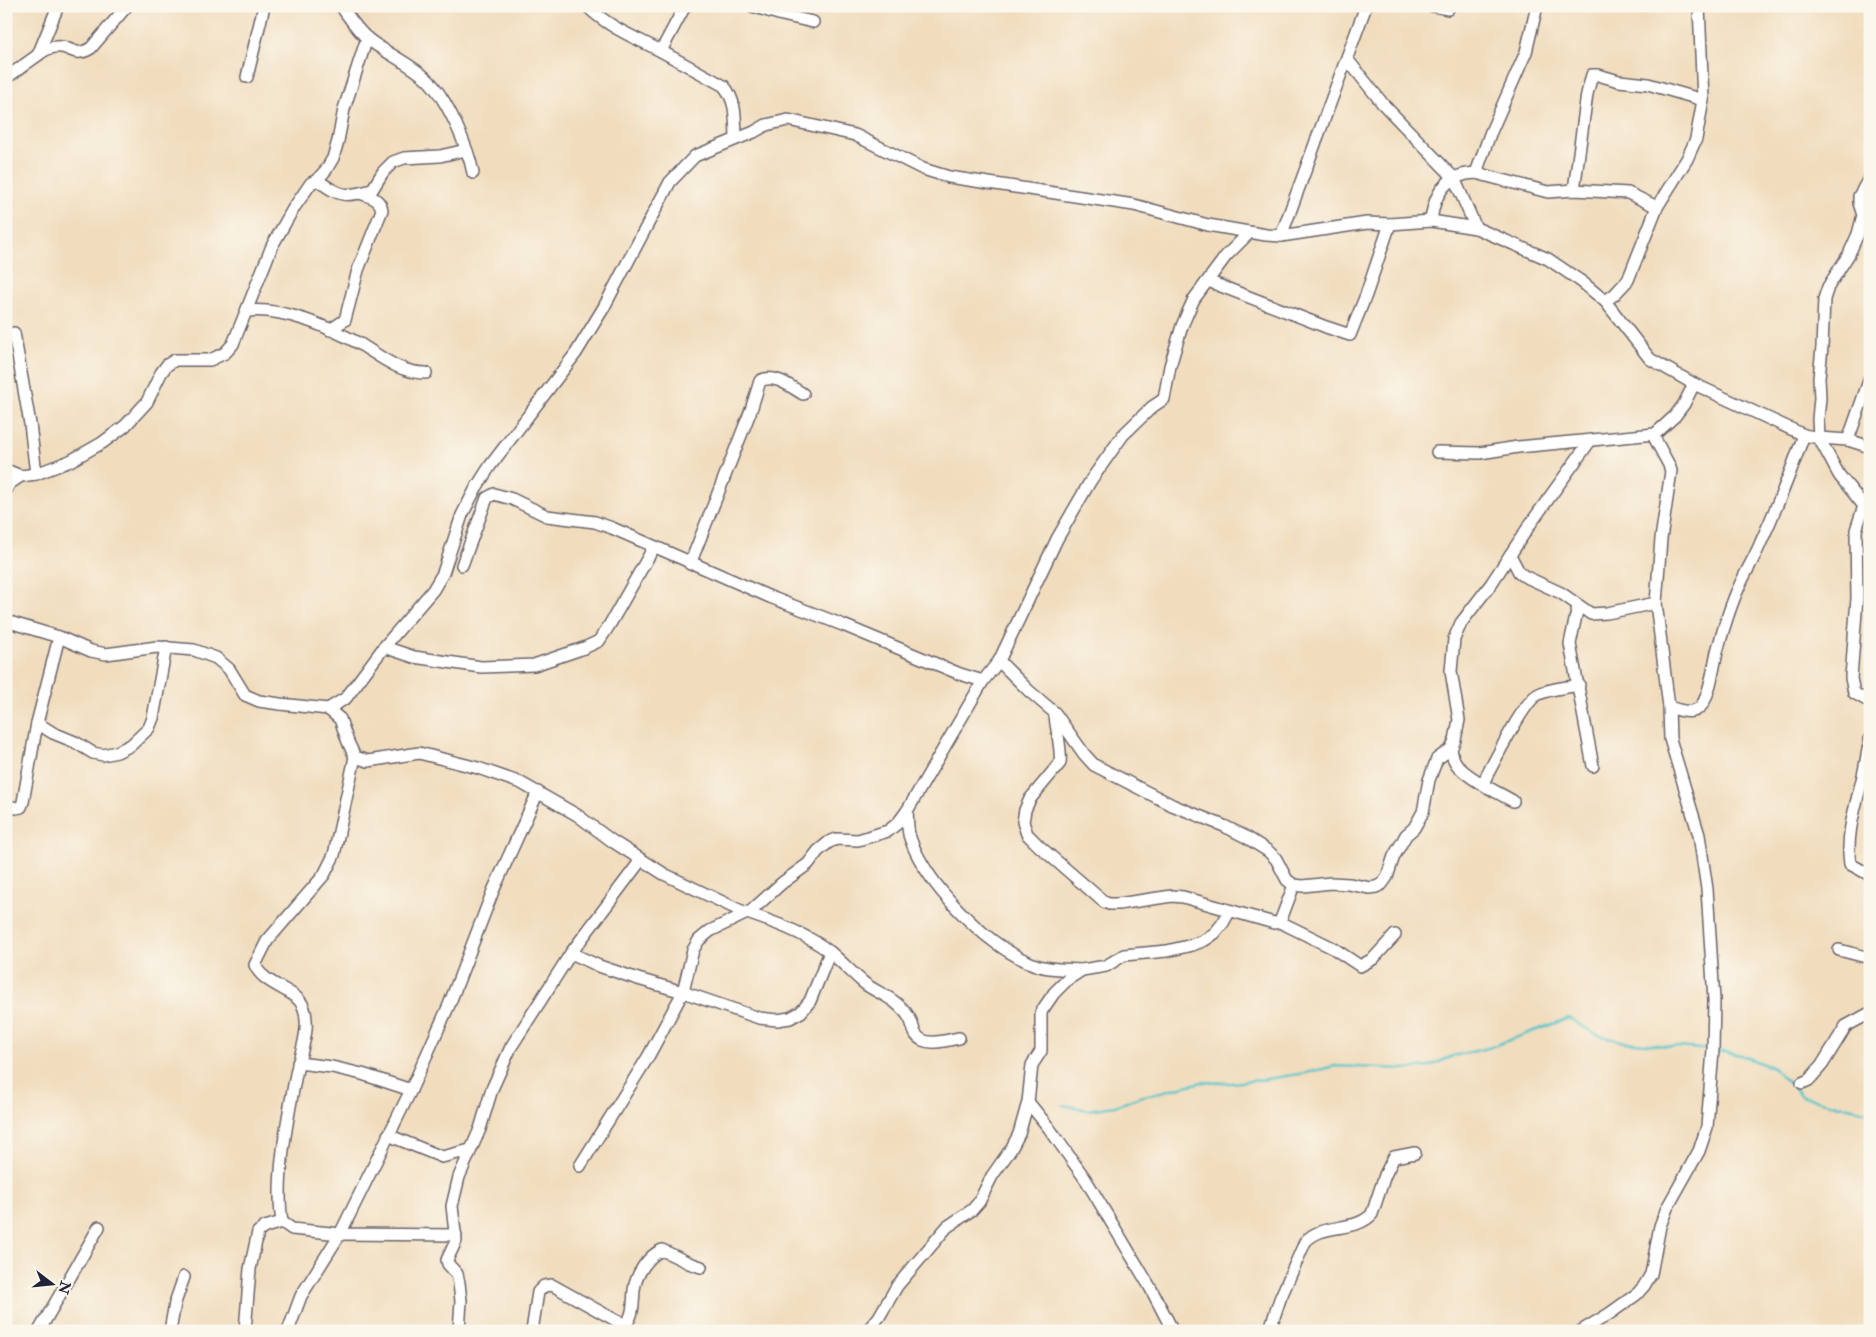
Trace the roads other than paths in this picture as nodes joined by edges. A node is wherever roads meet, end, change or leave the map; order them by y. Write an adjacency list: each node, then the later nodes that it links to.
1 (58, 6): 16 (street)
2 (127, 6): 16 (street)
3 (264, 6): 18 (street)
4 (341, 6): 14 (street)
5 (587, 6): 15 (street)
6 (685, 6): 15 (street)
7 (752, 6): 13 (street)
8 (1366, 6): 17 (street)
9 (1433, 6): 12 (street)
10 (1537, 6): 24 (street)
11 (1699, 6): 20 (street)
12 (1448, 9)
13 (813, 22)
14 (367, 38): 22 (street); 27 (street)
15 (661, 51): 21 (street)
16 (38, 55): 19 (street)
17 (1347, 59): 26 (street); 35 (street)
18 (247, 77)
19 (6, 78)
20 (1703, 100): 28 (street); 30 (street)
21 (736, 138): 34 (street); 66 (street)
22 (466, 150): 23 (street); 29 (street)
23 (474, 173)
24 (1476, 174): 26 (street); 28 (street)
25 (1870, 177): 47 (street)
26 (1454, 178): 31 (street); 33 (street)
27 (317, 180): 29 (street); 38 (street)
28 (1574, 190): 30 (street)
29 (360, 193): 39 (street)
30 (1657, 207): 37 (street)
31 (1431, 221): 32 (street); 33 (street)
32 (1390, 224): 35 (street); 36 (street)
33 (1476, 228): 37 (street)
34 (1249, 233): 35 (street); 36 (street)
35 (1281, 236)
36 (1208, 281): 67 (street)
37 (1605, 301): 43 (street)
38 (247, 311): 39 (street); 53 (street)
39 (330, 330): 41 (street)
40 (14, 333): 53 (street)
41 (426, 374)
42 (1870, 378): 48 (street)
43 (1694, 384): 45 (street); 46 (street)
44 (803, 394): 59 (street)
45 (1655, 434): 49 (street); 61 (street)
46 (1804, 435): 47 (street); 71 (street)
47 (1819, 438): 48 (street); 56 (street)
48 (1848, 440): 50 (street)
49 (1590, 441): 51 (street); 58 (street)
50 (1870, 446)
51 (1437, 452)
52 (6, 470): 54 (street)
53 (36, 474): 54 (street)
54 (21, 476): 55 (street)
55 (6, 490)
56 (1867, 508): 70 (street)
57 (654, 546): 59 (street); 60 (street); 66 (street)
58 (1510, 555): 62 (street); 76 (street)
59 (690, 564): 68 (street)
60 (462, 565)
61 (1656, 603): 62 (street); 71 (street)
62 (1578, 606): 69 (street)
63 (6, 621): 64 (street)
64 (58, 637): 65 (street); 74 (street)
65 (166, 647): 72 (street); 74 (street)
66 (384, 647): 72 (street)
67 (999, 662): 68 (street); 73 (street)
68 (982, 681): 83 (street)
69 (1579, 686): 78 (street); 79 (street)
70 (1870, 702)
71 (1669, 707): 113 (street)
72 (328, 709): 77 (street)
73 (1055, 713): 86 (street); 87 (street)
74 (37, 723): 82 (street)
75 (1870, 739): 85 (street)
76 (1451, 749): 79 (street); 86 (street)
77 (355, 756): 80 (street); 99 (street)
78 (1594, 766)
79 (1483, 783): 81 (street)
80 (538, 792): 84 (street); 101 (street)
81 (1513, 801)
82 (6, 805)
83 (907, 811): 88 (street); 95 (street)
84 (641, 860): 88 (street); 93 (street)
85 (1870, 875)
86 (1294, 885): 89 (street)
87 (1229, 912): 89 (street); 95 (street)
88 (747, 913): 92 (street); 96 (street)
89 (1280, 922): 90 (street)
90 (1395, 935)
91 (1839, 950): 94 (street)
92 (830, 952): 96 (street); 98 (street)
93 (571, 953): 96 (street); 104 (street)
94 (1870, 958)
95 (1082, 970): 102 (street)
96 (683, 992): 106 (street)
97 (1870, 1013): 100 (street)
98 (959, 1038)
99 (298, 1063): 101 (street); 107 (street)
100 (1802, 1083)
101 (411, 1090): 103 (street)
102 (1028, 1102): 120 (street); 121 (street)
103 (388, 1135): 104 (street); 109 (street)
104 (470, 1150): 110 (street)
105 (1415, 1153): 122 (street)
106 (580, 1166)
107 (282, 1222): 109 (street); 116 (street)
108 (99, 1227): 114 (street)
109 (340, 1234): 110 (street); 117 (street)
110 (456, 1235): 118 (street)
111 (701, 1267): 119 (street)
112 (184, 1277): 115 (street)
113 (1586, 1330)
114 (39, 1331)
115 (170, 1331)
116 (245, 1331)
117 (288, 1331)
118 (459, 1331)
119 (532, 1331)
120 (867, 1331)
121 (1173, 1331)
122 (1272, 1331)

